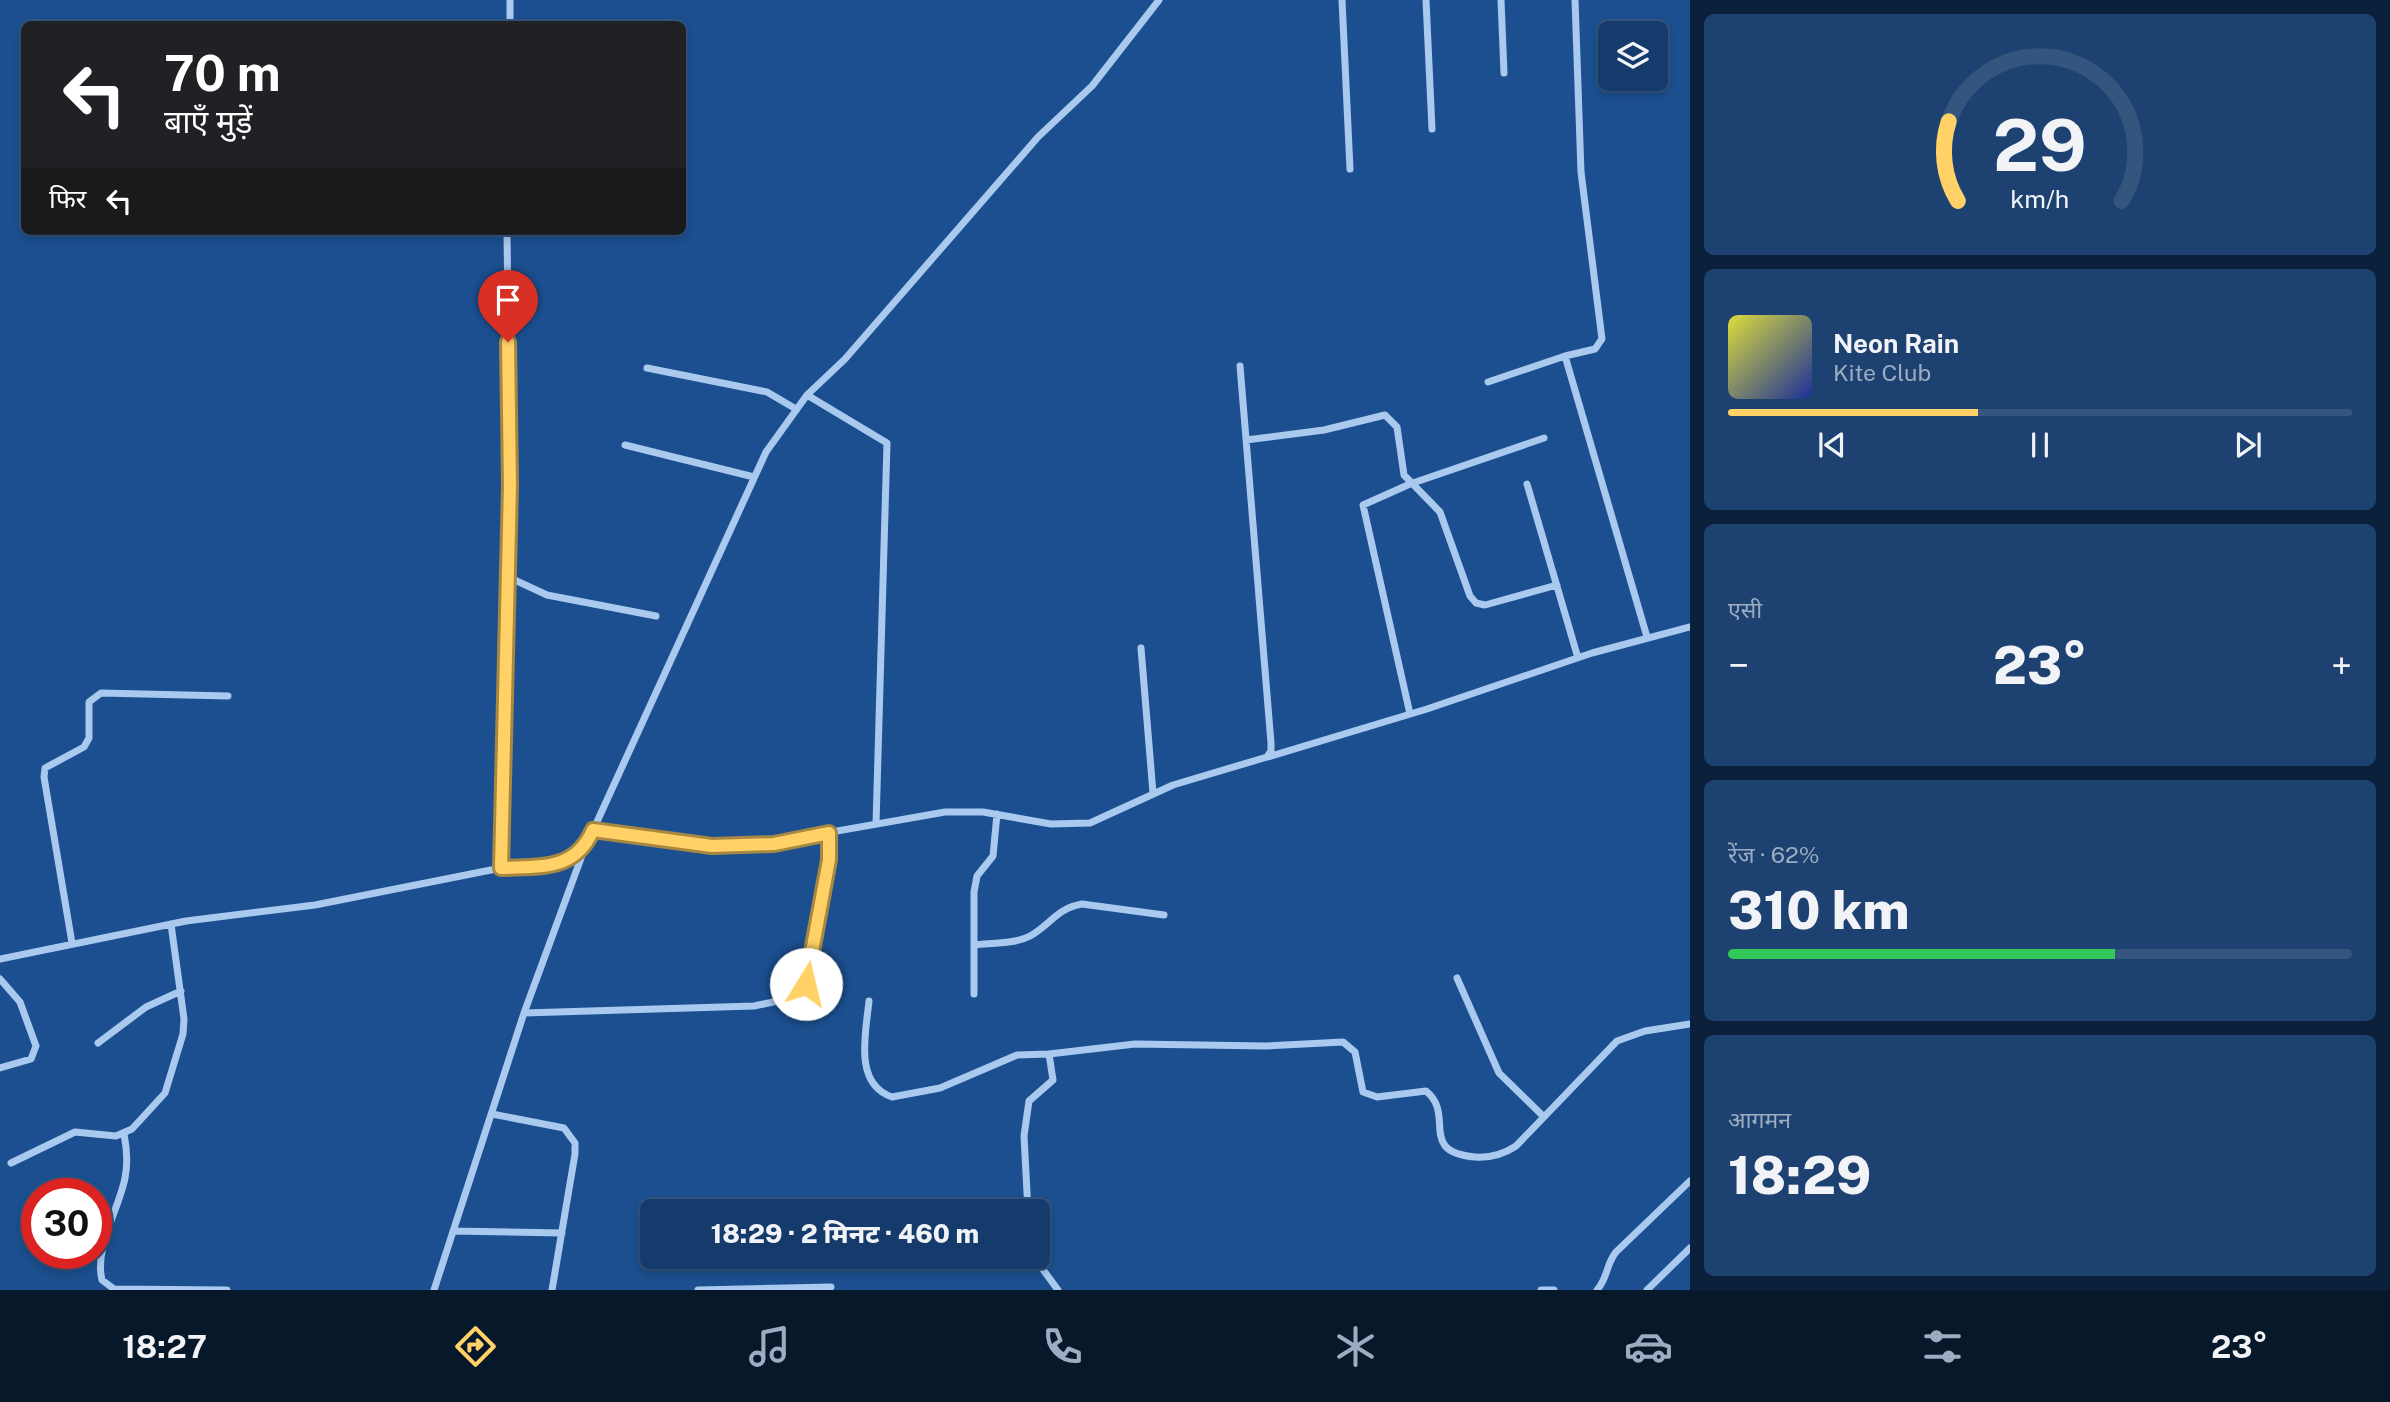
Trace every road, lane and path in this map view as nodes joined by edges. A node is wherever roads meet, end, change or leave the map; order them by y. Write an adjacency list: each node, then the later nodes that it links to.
1 (510, 0): 7 (street)
2 (1159, 0): 16 (street)
3 (1342, 0): 10 (street)
4 (1426, 0): 9 (street)
5 (1501, 0): 8 (street)
6 (1575, 0): 12 (street)
7 (510, 21)
8 (1504, 72)
9 (1432, 129)
10 (1350, 169)
11 (507, 235): 24 (street)
12 (1565, 356): 15 (street); 28 (street)
13 (1240, 366): 19 (street)
14 (648, 368): 17 (street)
15 (1488, 382)
16 (807, 395): 17 (street); 36 (street)
17 (796, 409): 21 (street)
18 (1544, 438): 22 (street)
19 (1246, 440): 22 (street); 33 (street)
20 (625, 445): 21 (street)
21 (754, 477): 37 (street)
22 (1410, 484): 25 (street); 32 (street)
23 (1527, 484): 25 (street)
24 (508, 578): 26 (street); 40 (street)
25 (1557, 585): 30 (street)
26 (656, 616)
27 (1690, 626): 28 (street)
28 (1647, 637): 30 (street)
29 (1141, 648): 34 (street)
30 (1578, 658): 32 (street)
31 (229, 696): 43 (street)
32 (1410, 714): 33 (street)
33 (1267, 757): 34 (street)
34 (1153, 793): 35 (street)
35 (997, 814): 36 (street); 44 (street)
36 (876, 824): 38 (street)
37 (593, 830): 38 (street); 39 (street)
38 (829, 833): 51 (street)
39 (585, 848): 40 (street); 51 (street)
40 (501, 868): 42 (street)
41 (1164, 915): 44 (street)
42 (171, 924): 43 (street); 48 (street)
43 (72, 943): 45 (street)
44 (974, 945): 49 (street)
45 (0, 959)
46 (1457, 978): 57 (street)
47 (0, 979): 55 (street)
48 (181, 991): 53 (street); 58 (street)
49 (974, 994)
50 (869, 1001): 54 (street)
51 (524, 1013): 56 (street)
52 (1690, 1024): 57 (street)
53 (98, 1043)
54 (1049, 1054): 57 (street); 61 (street)
55 (0, 1068)
56 (492, 1114): 62 (street); 63 (street)
57 (1543, 1116)
58 (124, 1134): 59 (street); 67 (street)
59 (11, 1163)
60 (1690, 1181): 75 (street)
61 (1028, 1199)
62 (453, 1231): 63 (street); 69 (street)
63 (562, 1233): 70 (street)
64 (1690, 1248): 76 (street)
65 (1043, 1269): 72 (street)
66 (831, 1287): 71 (street)
67 (113, 1289): 68 (street)
68 (227, 1290)
69 (434, 1290)
70 (552, 1290)
71 (698, 1290)
72 (1058, 1290)
73 (1541, 1290): 74 (street)
74 (1554, 1290)
75 (1597, 1290)
76 (1647, 1290)

